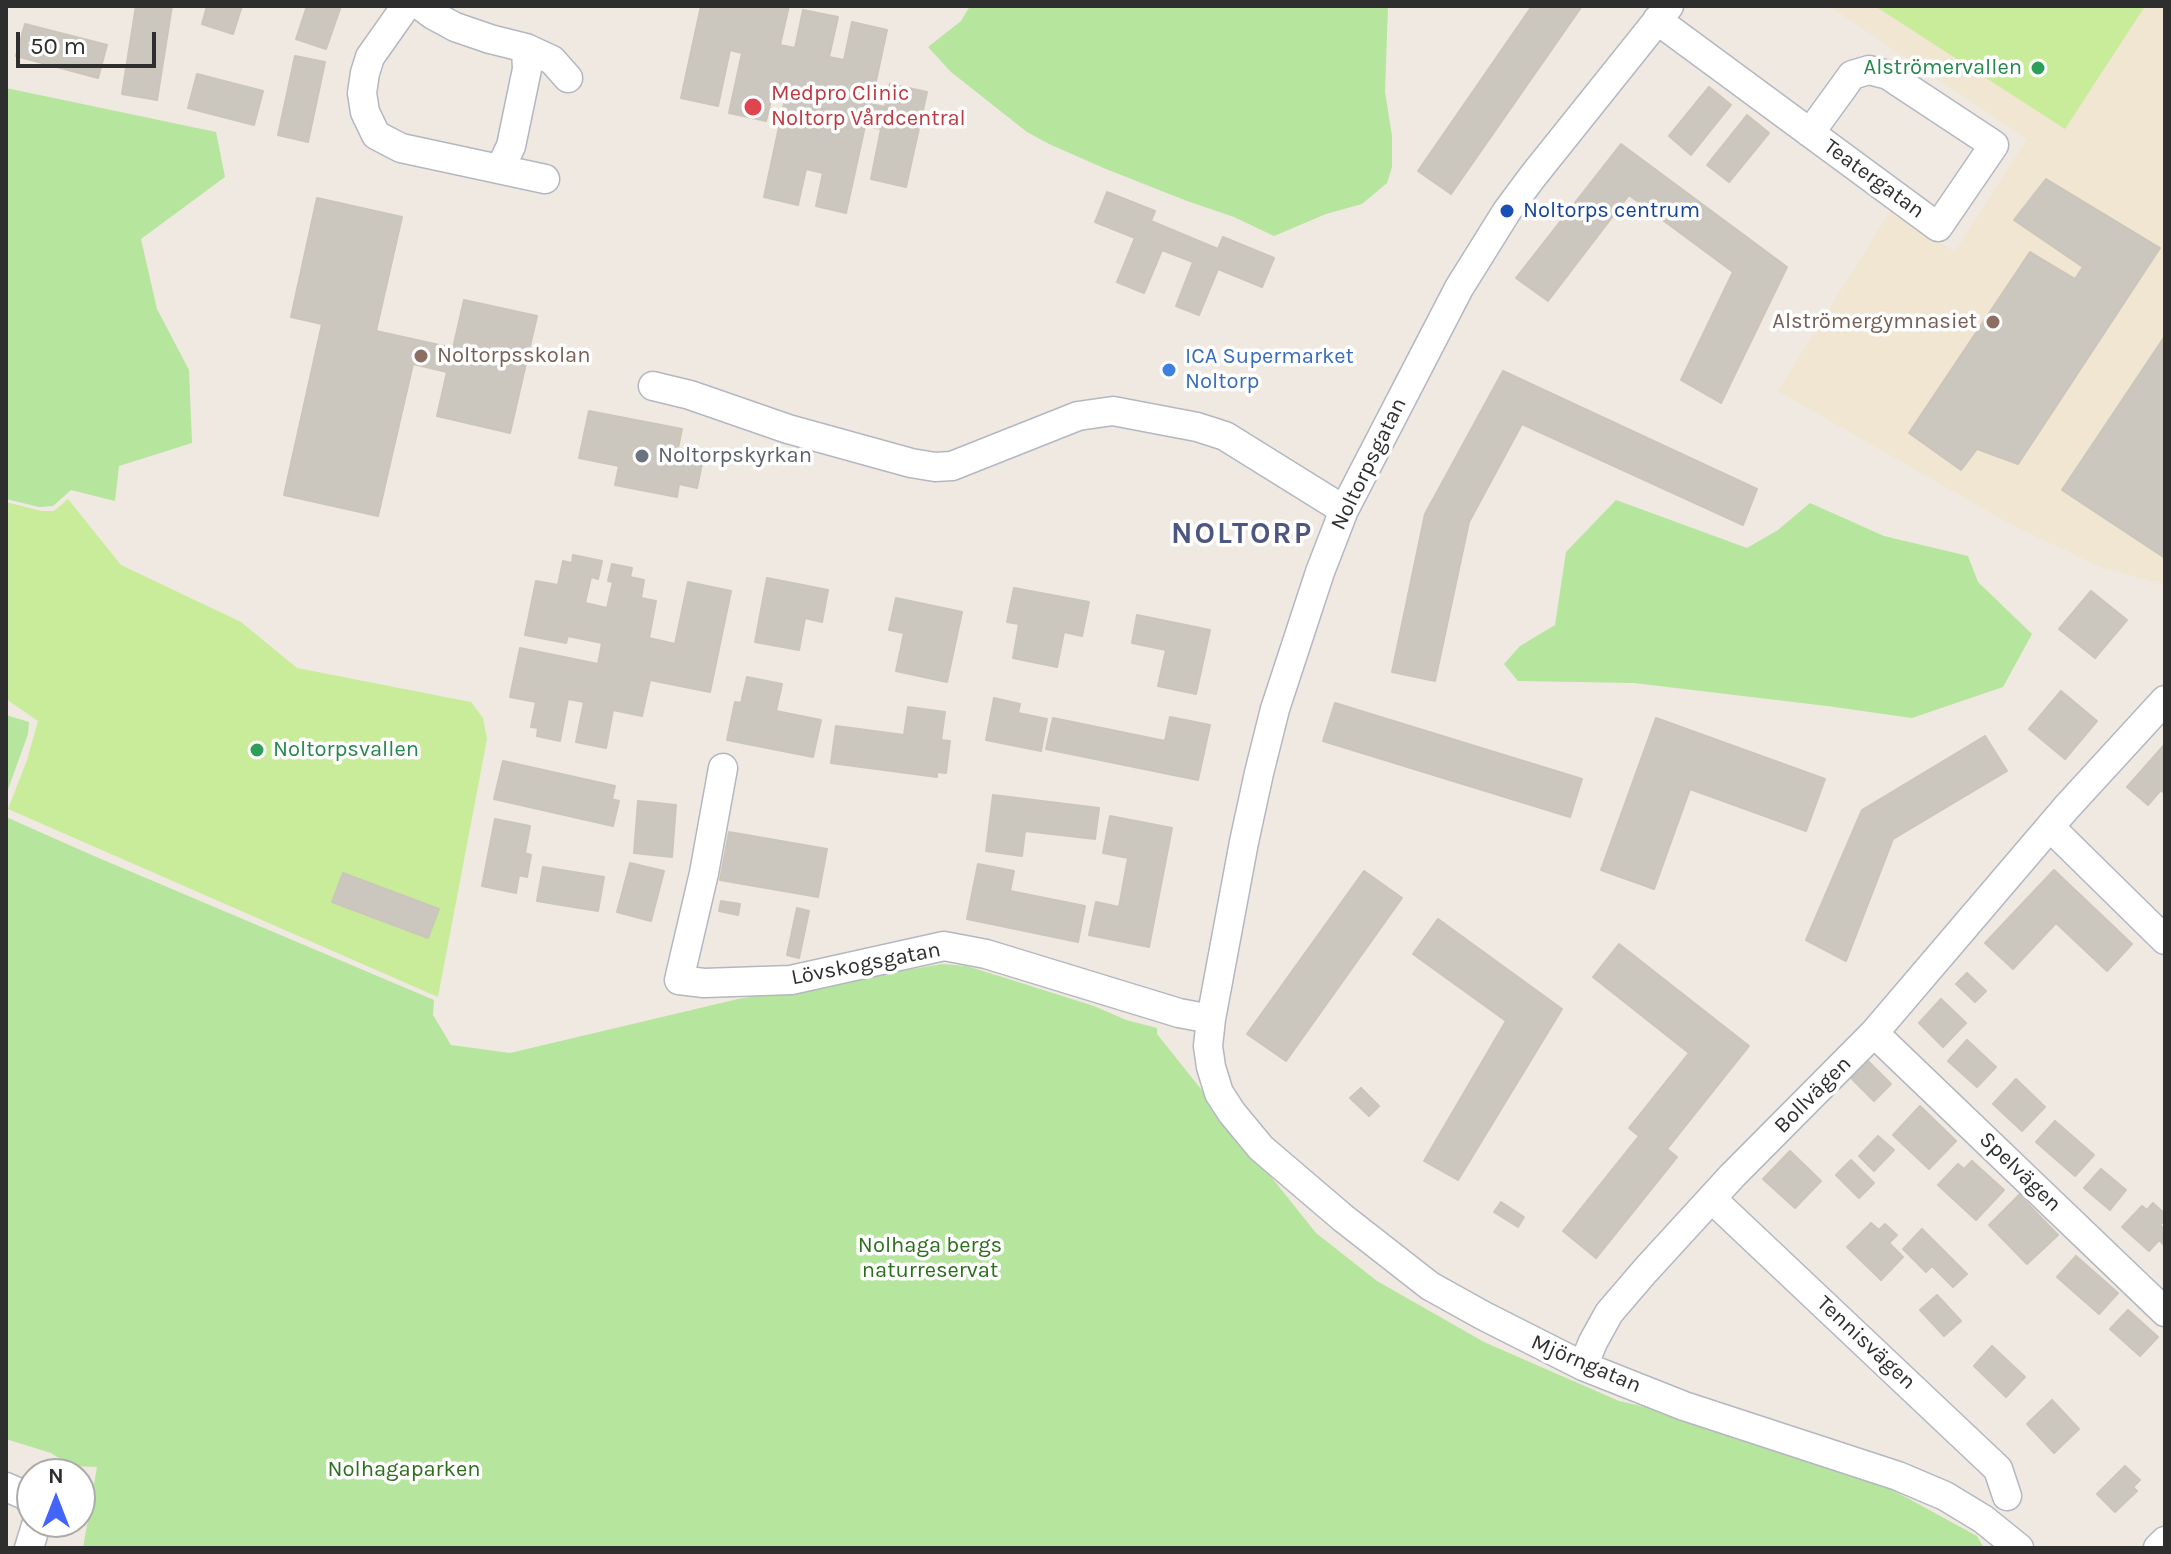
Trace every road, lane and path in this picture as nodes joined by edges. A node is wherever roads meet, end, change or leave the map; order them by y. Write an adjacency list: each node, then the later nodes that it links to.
1 (406, 6): 7 (street)
2 (421, 6): 4 (street)
3 (1663, 13): 6 (street, Teatergatan); 10 (street, Noltorpsgatan)
4 (526, 48): 5 (street); 7 (street)
5 (568, 78)
6 (1810, 133): 6 (street, Teatergatan)
7 (500, 169): 8 (street)
8 (545, 179)
9 (653, 386): 10 (street)
10 (1344, 510): 15 (street, Noltorpsgatan)
11 (2165, 700): 13 (street, Bollvägen)
12 (723, 768): 15 (street, Lövskogsgatan)
13 (2050, 827): 14 (street); 16 (street, Bollvägen)
14 (2165, 940)
15 (1211, 1019): 17 (street, Noltorpsgatan)
16 (1874, 1033): 18 (street, Bollvägen); 19 (street, Spelvägen)
17 (1216, 1083): 20 (street, Mjörngatan)
18 (1712, 1199): 20 (street, Bollvägen); 21 (street, Tennisvägen)
19 (2165, 1312)
20 (1583, 1366): 23 (street, Mjörngatan)
21 (2007, 1496)
22 (2165, 1541): 24 (street)
23 (2019, 1548)
24 (2158, 1548)

